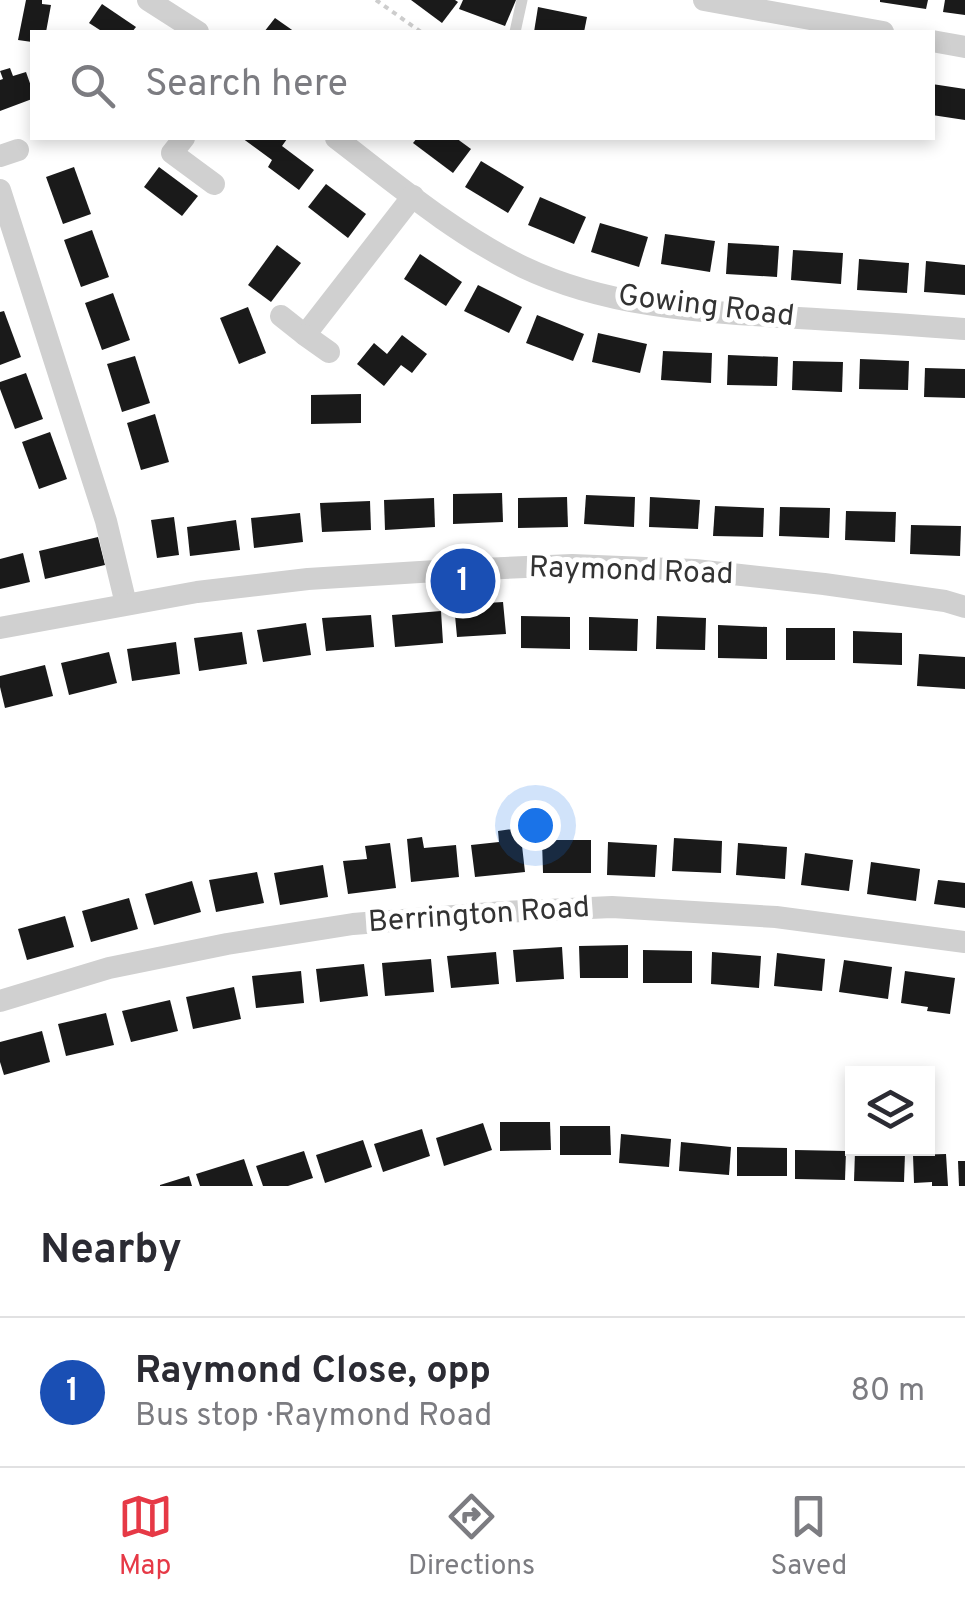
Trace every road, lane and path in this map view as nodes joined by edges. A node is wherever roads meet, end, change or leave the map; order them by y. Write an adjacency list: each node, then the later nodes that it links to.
1 (376, 0): 6 (path)
2 (522, 0): 7 (lane)
3 (704, 0): 8 (street)
4 (155, 2): 5 (street)
5 (195, 30)
6 (418, 30)
7 (515, 30)
8 (872, 30)
9 (935, 42): 10 (street)
10 (965, 47)
11 (339, 140): 15 (street, Gowing Road)
12 (178, 145): 13 (street)
13 (214, 184)
14 (0, 190): 20 (street)
15 (413, 196): 17 (street, Gowing Road); 18 (street)
16 (281, 316): 18 (street)
17 (965, 329)
18 (305, 335): 19 (street)
19 (329, 352)
20 (126, 604): 21 (street, Raymond Road); 22 (street, Raymond Road)
21 (965, 607)
22 (0, 628)
23 (965, 942): 24 (street, Berrington Road)
24 (0, 1001)

